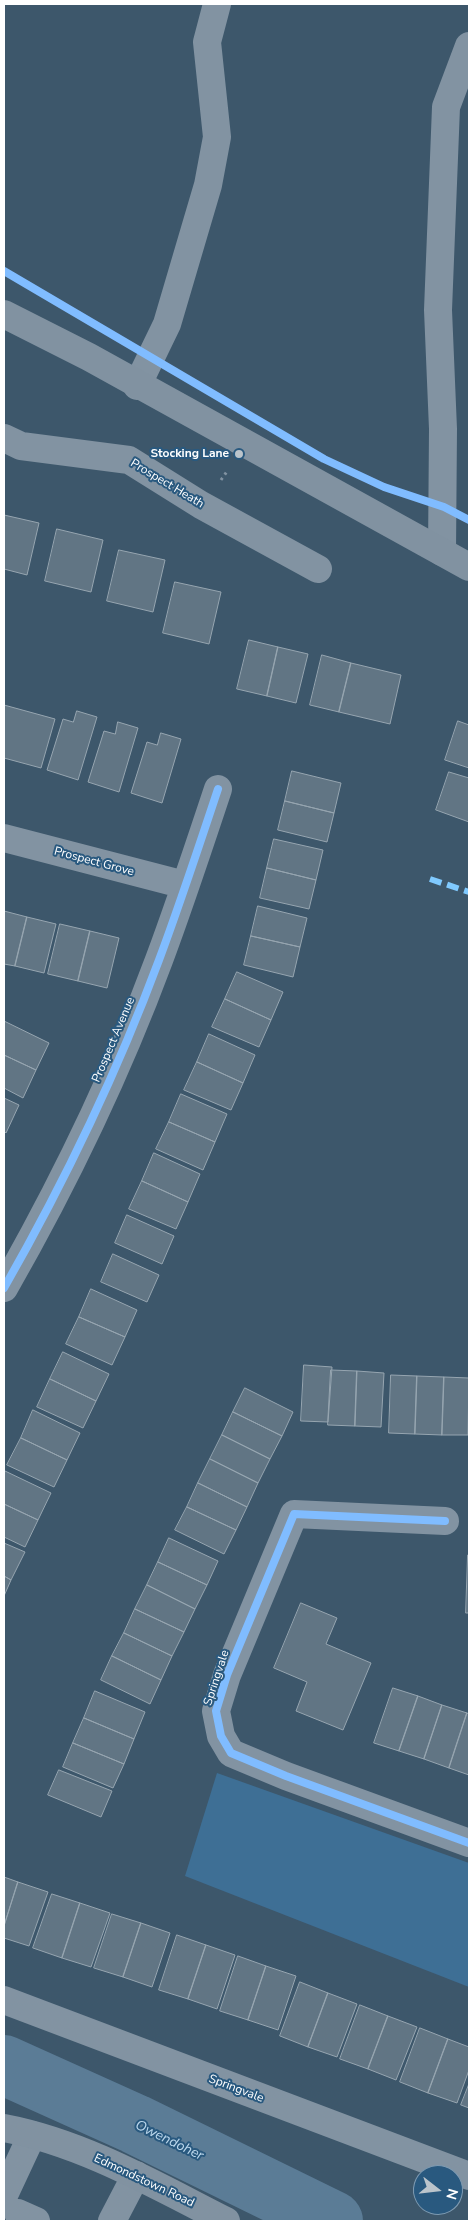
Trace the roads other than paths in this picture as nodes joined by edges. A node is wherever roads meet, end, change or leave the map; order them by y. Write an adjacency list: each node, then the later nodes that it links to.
1 (217, 4): 4 (street)
2 (469, 46): 6 (street)
3 (4, 314): 4 (main road)
4 (137, 386): 6 (main road)
5 (4, 438): 8 (street, Prospect Heath)
6 (442, 552): 7 (main road)
7 (469, 567)
8 (318, 569)
9 (218, 789): 11 (street, Prospect Avenue)
10 (4, 838): 11 (street, Prospect Grove)
11 (185, 885): 12 (street, Prospect Avenue)
12 (4, 1288)
13 (445, 1521): 14 (street, Springvale)
14 (469, 1843)
15 (4, 2000): 19 (street, Springvale)
16 (4, 2128): 17 (main road, Edmondstown Road)
17 (32, 2135): 18 (main road, Edmondstown Road); 20 (street)
18 (136, 2175): 21 (street); 22 (main road, Edmondstown Road)
19 (469, 2176)
20 (19, 2210)
21 (112, 2221)
22 (226, 2221)

